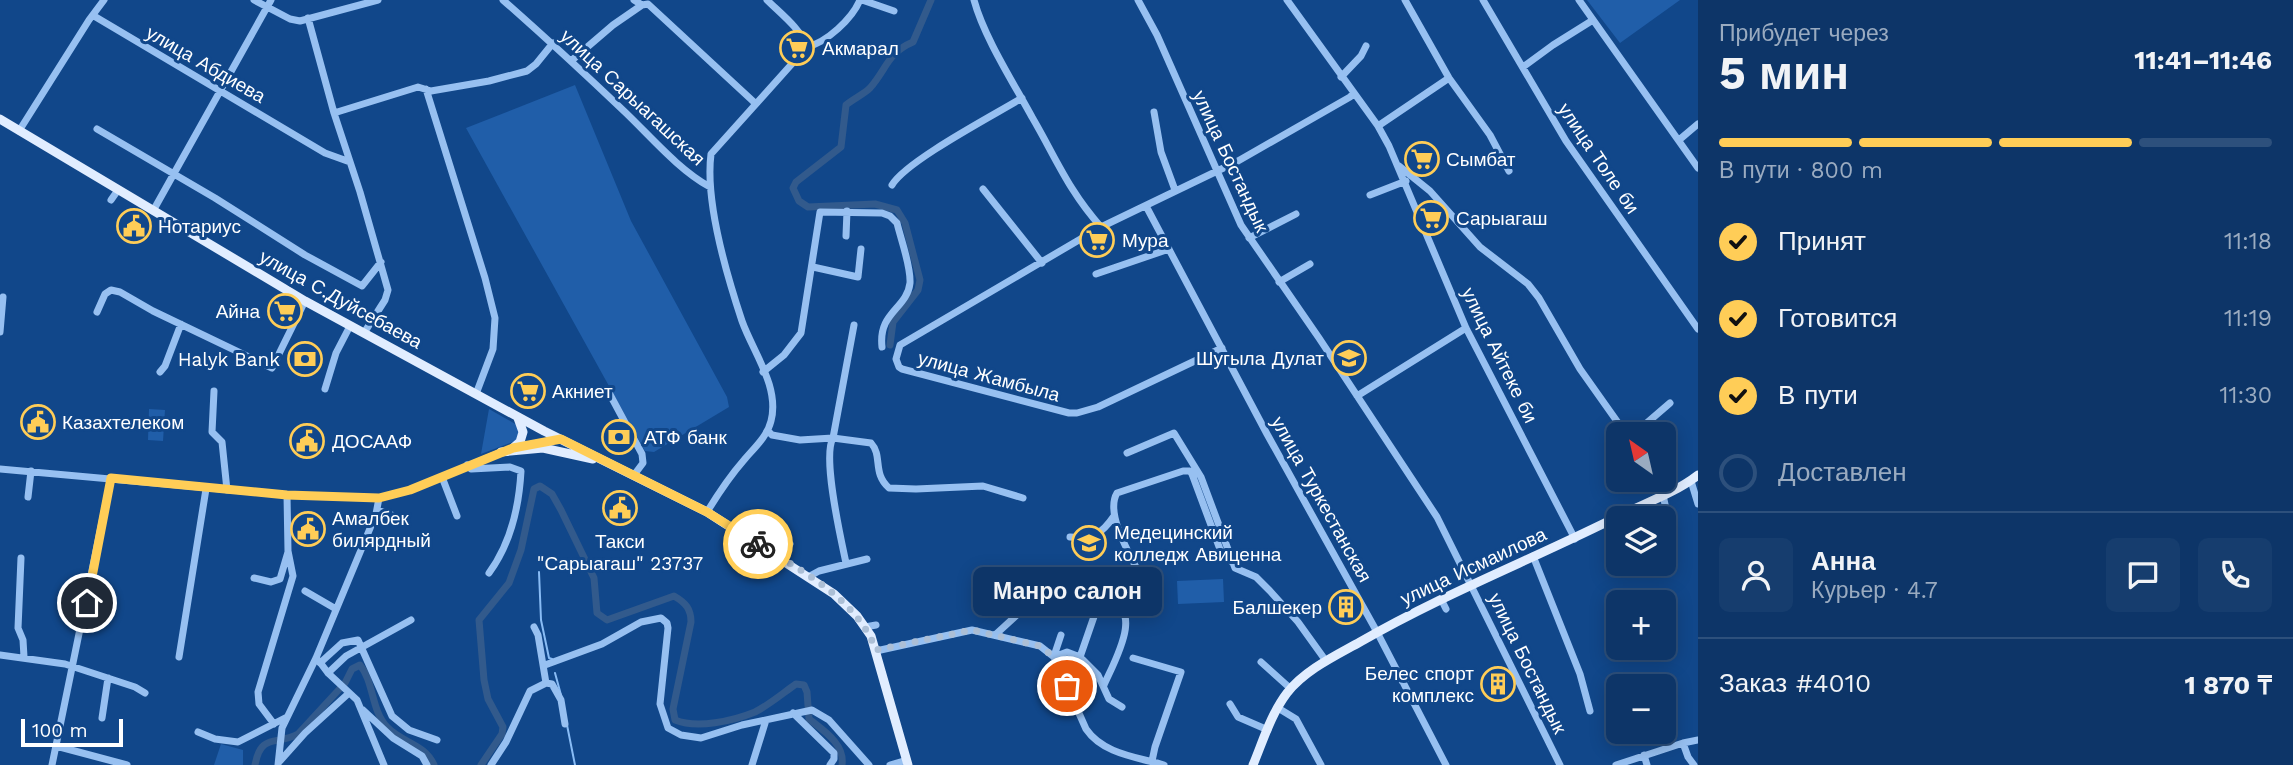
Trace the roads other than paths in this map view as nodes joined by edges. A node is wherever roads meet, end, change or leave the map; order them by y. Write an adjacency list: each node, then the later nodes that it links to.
1 (104, 0): 17 (street)
2 (254, 0): 14 (street)
3 (378, 0): 18 (street)
4 (503, 0): 20 (street, улица Сарыагашская)
5 (634, 0): 15 (street)
6 (767, 0): 22 (street)
7 (861, 0): 16 (street); 22 (street)
8 (974, 0): 30 (street)
9 (1138, 0): 44 (street, улица Бостандык)
10 (1287, 0): 25 (street, улица Айтеке би)
11 (1405, 0): 26 (street)
12 (1483, 0): 24 (street, улица Толе би)
13 (1579, 0): 19 (street)
14 (269, 4): 18 (street); 28 (street)
15 (642, 5): 23 (street); 31 (street)
16 (894, 11)
17 (94, 16): 28 (street, улица Абдиева); 38 (street)
18 (308, 18): 33 (street)
19 (1593, 20): 24 (street); 39 (street)
20 (553, 43): 23 (street, улица Сарыагашская); 27 (street)
21 (1366, 46): 25 (street)
22 (807, 47): 31 (street)
23 (571, 61): 48 (street, улица Сарыагашская)
24 (1523, 67): 76 (street, улица Толе би)
25 (1341, 77): 29 (street, улица Айтеке би)
26 (1449, 78): 36 (street); 43 (street)
27 (426, 89): 33 (street); 86 (street)
28 (218, 92): 40 (street, улица Абдиева); 45 (street)
29 (1353, 93): 36 (street, улица Айтеке би); 44 (street)
30 (1022, 98): 47 (street); 58 (street)
31 (755, 103): 48 (street)
32 (1154, 112): 51 (street)
33 (334, 113): 40 (street)
34 (0, 119): 38 (main road, улица С.Дуйсебаева)
35 (1698, 124): 39 (street)
36 (1378, 126): 41 (street, улица Айтеке би)
37 (97, 129): 45 (street, улица С.Дуйсебаева)
38 (15, 132): 50 (main road, улица С.Дуйсебаева)
39 (1679, 140): 42 (street)
40 (350, 162): 63 (street)
41 (1399, 166): 46 (street, улица Айтеке би); 90 (street)
42 (1698, 168)
43 (1509, 171)
44 (1217, 172): 51 (street); 60 (street, улица Бостандык)
45 (173, 174): 55 (street); 63 (street, улица С.Дуйсебаева)
46 (1405, 181): 52 (street); 75 (street, улица Айтеке би)
47 (892, 185)
48 (710, 187): 82 (street)
49 (983, 189): 64 (street)
50 (118, 190): 53 (street); 55 (main road, улица С.Дуйсебаева)
51 (1175, 190): 54 (street)
52 (1370, 195)
53 (111, 200)
54 (1146, 206): 58 (street); 62 (street, улица Туркестанская)
55 (153, 211): 70 (main road, улица С.Дуйсебаева)
56 (847, 211): 59 (street); 66 (street); 79 (street)
57 (1296, 214): 60 (street)
58 (1101, 227): 64 (street)
59 (846, 236)
60 (1248, 238): 68 (street, улица Бостандык)
61 (861, 249): 66 (street)
62 (1169, 249): 67 (street); 80 (street, улица Туркестанская)
63 (381, 262): 78 (street)
64 (1042, 262): 80 (street, улица Жамбыла)
65 (1310, 264): 68 (street)
66 (813, 267): 82 (street)
67 (1096, 274)
68 (1279, 282): 87 (street, улица Бостандык)
69 (4, 297): 77 (street)
70 (305, 301): 72 (street); 74 (main road, улица С.Дуйсебаева)
71 (97, 312): 72 (street)
72 (181, 324): 81 (street)
73 (854, 324): 93 (street)
74 (350, 326): 78 (main road, улица С.Дуйсебаева); 83 (street)
75 (1466, 328): 87 (street); 123 (street, улица Айтеке би)
76 (1698, 329)
77 (0, 332)
78 (364, 333): 86 (main road, улица С.Дуйсебаева)
79 (882, 347)
80 (1222, 348): 150 (street, улица Туркестанская)
81 (160, 372)
82 (763, 372): 92 (street)
83 (325, 389)
84 (607, 389): 104 (street)
85 (214, 391): 109 (street)
86 (476, 394): 89 (main road, улица С.Дуйсебаева)
87 (1357, 396): 140 (street, улица Бостандык)
88 (1670, 403): 91 (street)
89 (517, 416): 94 (main road, улица С.Дуйсебаева); 95 (main road)
90 (1618, 422)
91 (1648, 422)
92 (768, 431): 93 (street); 118 (street)
93 (833, 438): 114 (street); 132 (street)
94 (561, 439): 95 (street); 98 (main road, улица С.Дуйсебаева)
95 (513, 448): 96 (street)
96 (501, 452): 98 (main road); 100 (street)
97 (1127, 453): 133 (street)
98 (600, 459): 104 (main road)
99 (62, 465): 103 (street)
100 (467, 465): 106 (street); 135 (street)
101 (0, 469): 102 (street)
102 (31, 471): 103 (street); 112 (street)
103 (62, 474): 105 (street)
104 (634, 475): 118 (main road)
105 (112, 476): 108 (street); 166 (street)
106 (442, 477): 113 (street); 120 (street)
107 (1694, 478): 110 (main road, улица Исмаилова); 115 (street)
108 (206, 489): 109 (street); 126 (street)
109 (227, 490): 111 (street)
110 (1667, 493): 116 (street); 123 (main road, улица Исмаилова)
111 (287, 495): 113 (street); 125 (street)
112 (28, 496)
113 (379, 498): 117 (street)
114 (1023, 498)
115 (1698, 504)
116 (1666, 506)
117 (377, 510): 119 (street); 144 (street)
118 (707, 512): 130 (main road)
119 (392, 515)
120 (457, 516)
121 (1114, 516): 122 (street); 133 (street); 136 (street)
122 (1070, 537)
123 (1575, 539): 128 (main road, улица Исмаилова)
124 (790, 544): 130 (street)
125 (288, 551): 139 (street); 141 (street)
126 (196, 554): 127 (street); 157 (street)
127 (187, 555)
128 (1533, 556): 140 (main road, улица Исмаилова); 181 (street)
129 (21, 558): 156 (street)
130 (781, 559): 137 (main road)
131 (867, 559): 132 (street)
132 (846, 563): 137 (street)
133 (1234, 564): 162 (street)
134 (1025, 570): 151 (street)
135 (489, 573)
136 (1139, 573)
137 (808, 577): 148 (main road)
138 (254, 579): 139 (street)
139 (280, 579): 141 (street)
140 (1472, 584): 143 (main road, улица Исмаилова); 211 (street, улица Бостандык)
141 (290, 585): 186 (street)
142 (305, 591): 144 (street)
143 (1441, 599): 145 (street); 150 (main road, улица Исмаилова)
144 (336, 608): 161 (street)
145 (1446, 609)
146 (411, 620): 153 (street)
147 (876, 625): 148 (street)
148 (865, 626): 154 (main road)
149 (534, 627): 164 (street)
150 (1377, 632): 162 (main road, улица Исмаилова); 171 (street, улица Туркестанская)
151 (995, 635): 154 (street); 158 (street)
152 (1061, 635): 158 (street)
153 (361, 648): 161 (street); 168 (street); 190 (street)
154 (876, 650): 196 (main road)
155 (0, 655): 156 (street)
156 (24, 657): 166 (street)
157 (179, 657)
158 (1054, 657): 159 (street); 165 (street)
159 (1080, 657): 173 (street); 173 (street)
160 (1133, 658): 195 (street)
161 (318, 661): 168 (street); 183 (street)
162 (1326, 661): 174 (main road, улица Исмаилова)
163 (1261, 662): 174 (street)
164 (545, 665): 172 (street); 185 (street)
165 (1058, 665): 167 (street); 195 (street)
166 (73, 667): 170 (street); 193 (street)
167 (1050, 670)
168 (328, 673): 175 (street)
169 (1413, 675): 171 (street)
170 (108, 678): 176 (street); 184 (street)
171 (1402, 681): 210 (street, улица Туркестанская)
172 (547, 683): 187 (street); 202 (street)
173 (1104, 685): 178 (street)
174 (1291, 689): 179 (main road, улица Исмаилова)
175 (347, 692): 180 (street); 199 (street)
176 (145, 693)
177 (1230, 704): 188 (street)
178 (1122, 707)
179 (1278, 708): 188 (main road, улица Исмаилова); 209 (street)
180 (363, 710): 200 (street); 201 (street)
181 (1590, 711)
182 (793, 713): 185 (street); 204 (street); 205 (street)
183 (287, 717): 186 (street); 199 (street)
184 (102, 718)
185 (766, 720): 203 (street)
186 (274, 724): 189 (street)
187 (565, 724)
188 (1268, 730): 208 (main road, улица Исмаилова)
189 (198, 733)
190 (438, 740)
191 (1698, 740): 192 (street)
192 (1683, 743): 194 (street); 214 (street)
193 (56, 746): 197 (street); 198 (street)
194 (1644, 755): 212 (street); 213 (street)
195 (1152, 761): 207 (street)
196 (908, 762): 206 (street)
197 (52, 765)
198 (127, 765)
199 (278, 765)
200 (384, 765)
201 (427, 765)
202 (491, 765)
203 (752, 765)
204 (830, 765)
205 (869, 765)
206 (892, 765)
207 (1164, 765)
208 (1253, 765)
209 (1321, 765)
210 (1446, 765)
211 (1560, 765)
212 (1616, 765)
213 (1647, 765)
214 (1694, 765)

